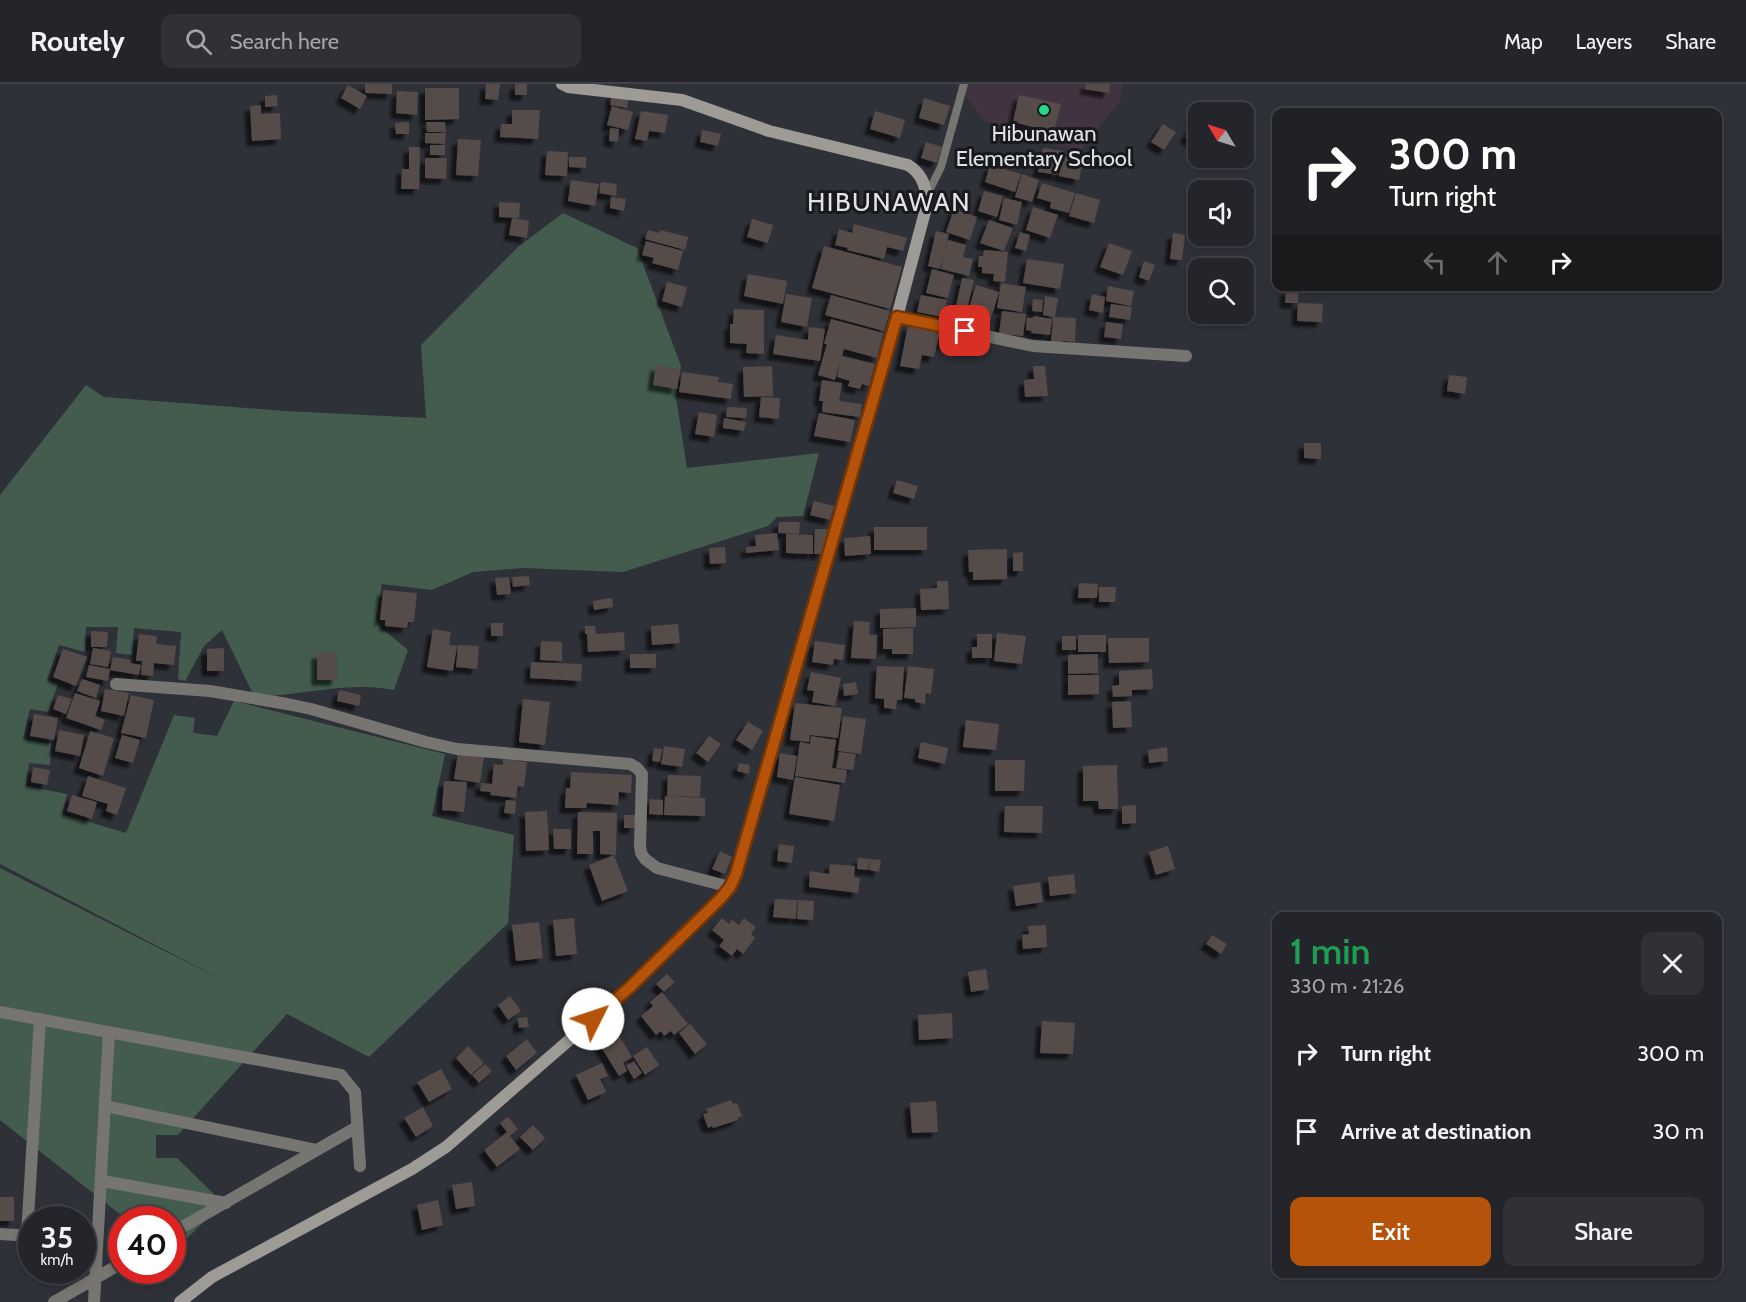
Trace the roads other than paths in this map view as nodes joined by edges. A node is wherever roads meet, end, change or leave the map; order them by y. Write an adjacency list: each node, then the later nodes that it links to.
1 (562, 84): 3 (street)
2 (964, 84): 3 (lane)
3 (927, 195): 4 (street)
4 (897, 317): 5 (street); 7 (street)
5 (1186, 356)
6 (116, 684): 7 (street)
7 (730, 887): 27 (street)
8 (0, 1012): 9 (street)
9 (40, 1019): 10 (street); 17 (street)
10 (109, 1032): 11 (street); 12 (street)
11 (105, 1106): 13 (street); 15 (street)
12 (357, 1127): 13 (street); 14 (street)
13 (317, 1150): 16 (street)
14 (360, 1166)
15 (102, 1181): 16 (street); 21 (street)
16 (225, 1203): 18 (street)
17 (30, 1206)
18 (186, 1225)
19 (0, 1234): 20 (street)
20 (18, 1235)
21 (98, 1239): 22 (street)
22 (96, 1265)
23 (85, 1284): 25 (street)
24 (95, 1284): 26 (street)
25 (54, 1302)
26 (94, 1302)
27 (180, 1302)

